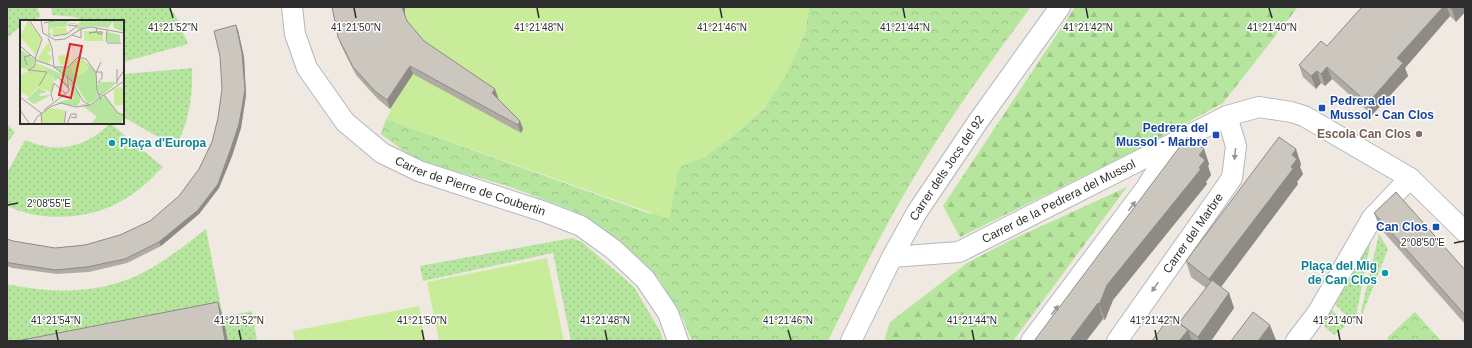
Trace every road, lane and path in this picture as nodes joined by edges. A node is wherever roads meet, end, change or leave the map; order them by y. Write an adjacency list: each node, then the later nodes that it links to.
1 (292, 7): 8 (street, Carrer de Pierre de Coubertin)
2 (1060, 7): 7 (street, Carrer dels Jocs del 92)
3 (1227, 116): 4 (street, Carrer de la Pedrera del Mussol); 5 (street, Carrer de la Pedrera del Mussol); 11 (street, Carrer del Marbre, one-way to 11)
4 (1176, 141): 7 (street, Carrer de la Pedrera del Mussol); 10 (street, one-way to 4)
5 (1410, 178): 6 (street, Carrer de la Pedrera del Mussol); 12 (street)
6 (1465, 232)
7 (892, 257): 9 (street, Carrer dels Jocs del 92)
8 (678, 341)
9 (851, 341)
10 (1031, 341)
11 (1117, 341)
12 (1296, 341)

